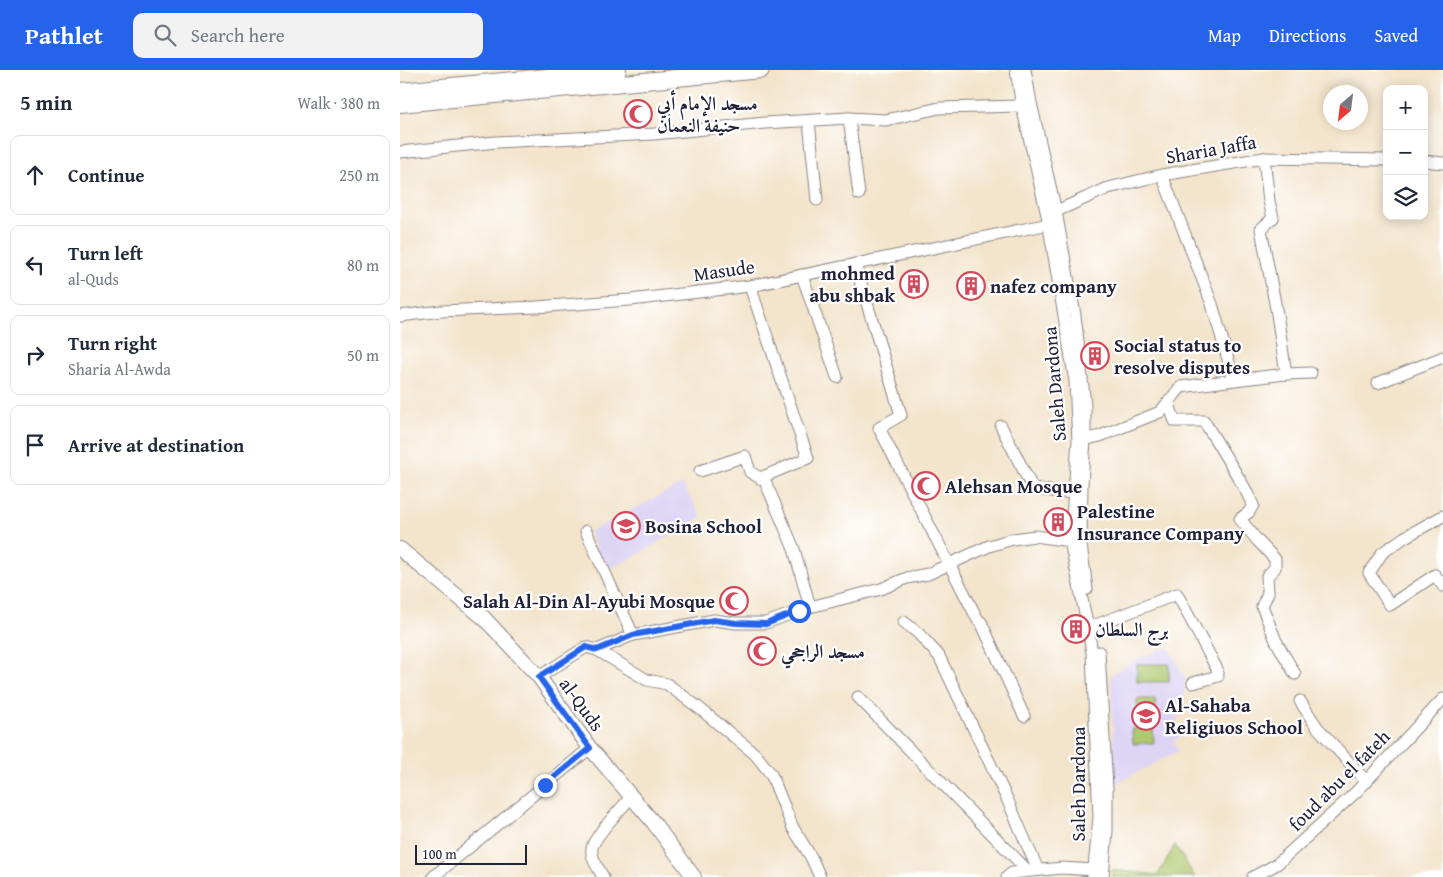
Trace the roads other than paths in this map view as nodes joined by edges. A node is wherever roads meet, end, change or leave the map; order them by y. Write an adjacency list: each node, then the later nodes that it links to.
1 (618, 70): 5 (highway)
2 (761, 70): 7 (highway)
3 (1016, 70): 8 (street, Saleh Dardona)
4 (1025, 70): 19 (street, Saleh Dardona)
5 (571, 72): 6 (highway)
6 (400, 91)
7 (400, 104)
8 (1022, 106): 9 (street); 19 (street, Saleh Dardona)
9 (849, 118): 10 (street); 17 (street)
10 (809, 121): 11 (street); 18 (street)
11 (400, 152)
12 (1264, 158): 13 (street, Sharia Jaffa); 16 (street, Sharia Jaffa); 25 (street)
13 (1383, 160)
14 (1428, 161): 15 (street)
15 (1443, 163)
16 (1162, 175): 19 (street, Sharia Jaffa); 28 (street)
17 (859, 194)
18 (817, 200)
19 (1051, 217): 20 (street, Masude); 32 (street, Saleh Dardona)
20 (855, 264): 21 (street, Masude); 40 (street)
21 (802, 275): 22 (street, Masude); 27 (street)
22 (750, 286): 23 (street, Masude); 34 (street)
23 (400, 316)
24 (1443, 356): 29 (street)
25 (1286, 374): 26 (street); 28 (street)
26 (1311, 374)
27 (837, 377)
28 (1234, 380): 30 (street)
29 (1378, 383)
30 (1168, 402): 32 (street); 47 (street)
31 (1001, 426): 35 (street)
32 (1082, 440): 35 (street, Saleh Dardona); 44 (street, Saleh Dardona)
33 (700, 472): 34 (street)
34 (760, 478): 42 (street)
35 (1074, 492): 38 (street, Saleh Dardona)
36 (1443, 516): 41 (street)
37 (586, 531): 45 (street)
38 (1070, 541): 40 (street); 44 (street, Saleh Dardona)
39 (400, 549): 48 (main road, al-Quds)
40 (949, 565): 42 (street); 53 (street)
41 (1443, 586)
42 (810, 607): 45 (street)
43 (904, 622): 57 (street)
44 (1092, 627): 49 (street); 58 (street, Saleh Dardona)
45 (633, 635): 46 (street)
46 (597, 650): 48 (street); 62 (street)
47 (1295, 674)
48 (539, 677): 54 (main road, al-Quds)
49 (1193, 683)
50 (858, 697): 57 (street)
51 (1300, 701): 55 (street)
52 (1441, 704): 55 (street, foud abu el fateh)
53 (1024, 716)
54 (590, 748): 56 (main road, al-Quds); 59 (street)
55 (1367, 782): 64 (street, foud abu el fateh)
56 (632, 796): 60 (street); 61 (main road, al-Quds)
57 (1033, 871): 58 (street); 63 (street)
58 (1097, 875)
59 (433, 877)
60 (603, 877)
61 (694, 877)
62 (820, 877)
63 (1008, 877)
64 (1252, 877)

